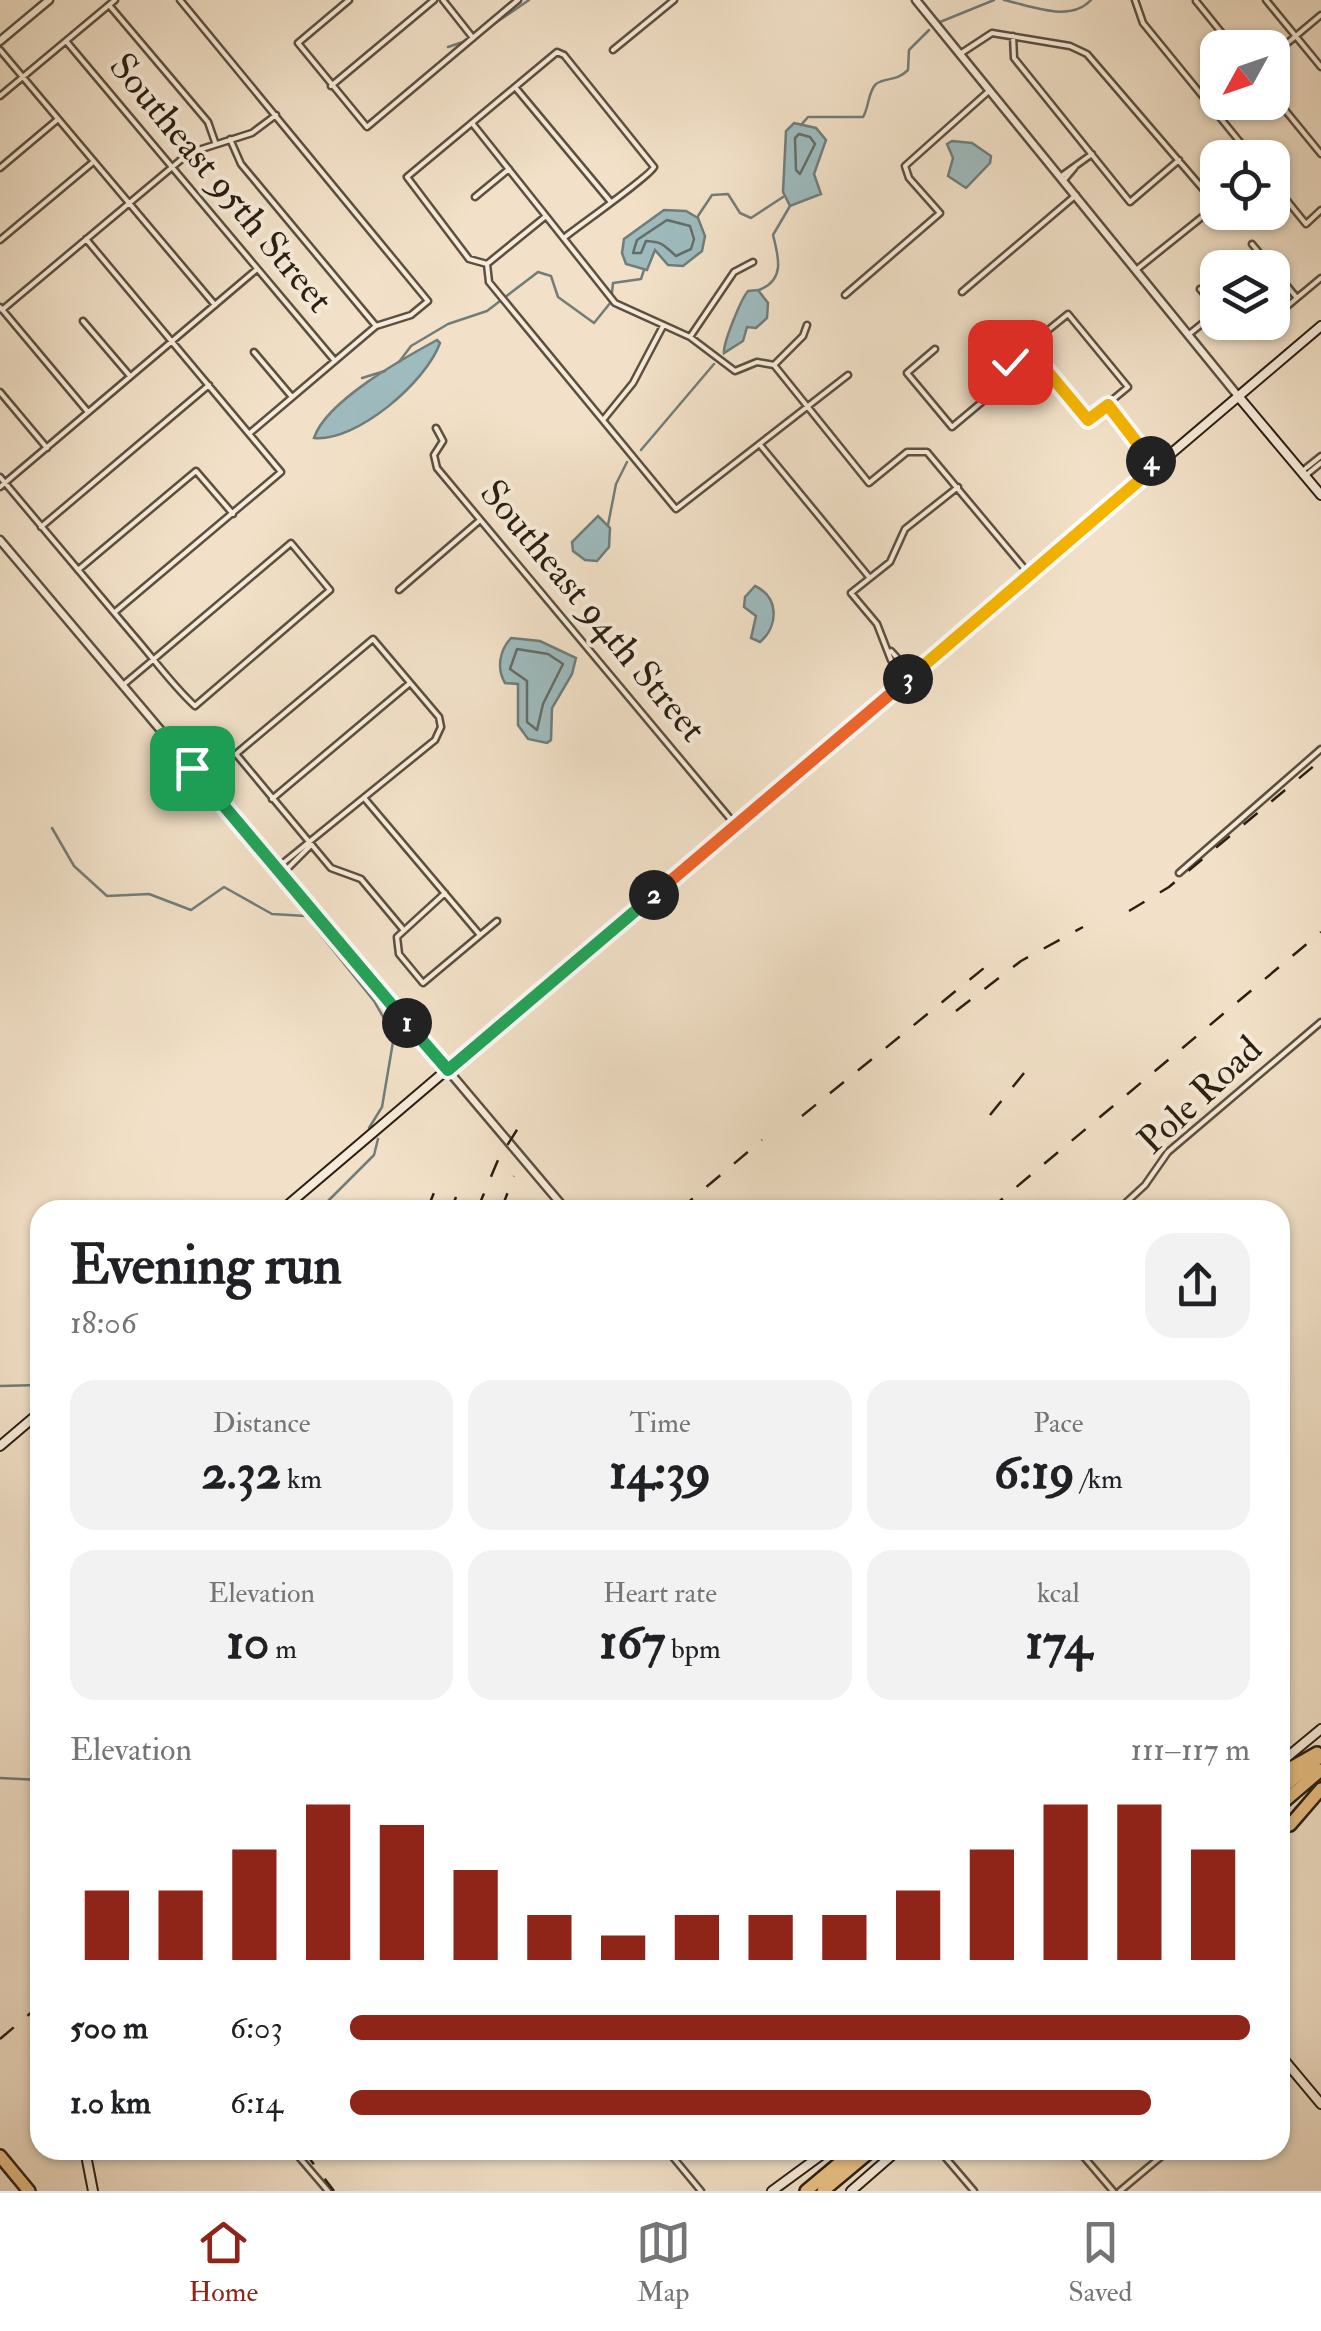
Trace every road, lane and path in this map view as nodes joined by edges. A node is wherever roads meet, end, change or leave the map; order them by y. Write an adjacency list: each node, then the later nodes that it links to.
1 (49, 0): 18 (street)
2 (180, 0): 31 (street)
3 (349, 0): 26 (street)
4 (434, 0): 26 (street)
5 (443, 0): 17 (street)
6 (518, 0): 17 (street)
7 (674, 0): 22 (street)
8 (1134, 0): 29 (street)
9 (1266, 0): 16 (street)
10 (920, 1): 23 (street)
11 (1196, 1): 14 (street)
12 (112, 2): 19 (street); 38 (street)
13 (1321, 14): 16 (street)
14 (1219, 30)
15 (1013, 36): 23 (street); 39 (street); 41 (street)
16 (1296, 36): 20 (street); 24 (street)
17 (473, 38): 26 (street)
18 (0, 41)
19 (66, 41): 25 (street); 43 (street, Southeast 95th Street)
20 (1290, 41)
21 (0, 50): 25 (street)
22 (613, 50)
23 (960, 54): 28 (street)
24 (1321, 67)
25 (23, 77): 30 (street); 33 (street)
26 (332, 86)
27 (515, 87): 35 (street); 50 (street); 50 (street)
28 (990, 90): 46 (street); 68 (street)
29 (1200, 92)
30 (0, 96)
31 (277, 115): 36 (street); 76 (street)
32 (1290, 116): 40 (street)
33 (58, 119): 42 (street); 44 (street)
34 (1222, 120): 37 (street)
35 (472, 123): 45 (street); 62 (street)
36 (230, 139): 38 (street); 76 (street)
37 (1239, 140)
38 (216, 143): 43 (street)
39 (1092, 154): 41 (street); 46 (street)
40 (1321, 154)
41 (1179, 160): 47 (street)
42 (94, 162): 51 (street); 58 (street)
43 (171, 167): 51 (street); 63 (street, Southeast 95th Street)
44 (0, 168)
45 (509, 169): 49 (street); 54 (street)
46 (1062, 178): 48 (street)
47 (1200, 185)
48 (1076, 195): 64 (street); 67 (street)
49 (475, 197)
50 (610, 200): 56 (street)
51 (129, 203): 57 (street); 71 (street)
52 (1290, 204): 53 (street)
53 (1321, 210)
54 (546, 216): 56 (street); 62 (street)
55 (1200, 219): 64 (street)
56 (565, 237): 77 (street)
57 (86, 239): 72 (street); 81 (street)
58 (0, 240)
59 (1252, 244): 60 (street)
60 (1257, 250)
61 (754, 262): 80 (street)
62 (487, 264): 96 (street)
63 (258, 269): 71 (street); 85 (street, Southeast 95th Street)
64 (1136, 270): 79 (street)
65 (1321, 278): 69 (street)
66 (1290, 290): 69 (street)
67 (962, 292)
68 (845, 295)
69 (1297, 298): 70 (street)
70 (1290, 304)
71 (215, 306): 81 (street)
72 (1, 308): 95 (street)
73 (83, 321): 88 (street)
74 (807, 325): 86 (street)
75 (1200, 325): 79 (street)
76 (376, 326): 85 (street)
77 (664, 326): 80 (street); 96 (street)
78 (1321, 326): 91 (main road)
79 (1188, 335): 91 (street)
80 (690, 338): 86 (street)
81 (172, 341): 88 (street); 89 (street)
82 (1027, 347): 83 (street); 93 (street); 93 (street)
83 (935, 350)
84 (254, 352): 92 (street)
85 (335, 361): 92 (street)
86 (774, 366): 94 (street)
87 (848, 374): 94 (street)
88 (130, 376): 95 (street)
89 (209, 385): 98 (street); 109 (street)
90 (0, 392): 100 (street)
91 (1238, 396): 102 (main road); 103 (main road)
92 (292, 397): 98 (street)
93 (1108, 405): 102 (street)
94 (807, 407): 99 (street); 105 (street)
95 (88, 412): 100 (street)
96 (603, 420): 99 (street)
97 (436, 428): 108 (street, Southeast 94th Street)
98 (250, 433): 107 (street)
99 (761, 446): 113 (street)
100 (46, 448): 104 (street)
101 (1321, 460): 103 (street)
102 (1158, 465): 112 (main road)
103 (1303, 474): 106 (main road)
104 (2, 482): 109 (street)
105 (958, 487): 112 (street); 113 (street)
106 (1321, 496)
107 (233, 514): 111 (street); 115 (street)
108 (480, 520): 114 (street); 123 (street, Southeast 94th Street)
109 (41, 526): 111 (street)
110 (0, 540): 119 (street)
111 (78, 570): 115 (street)
112 (1030, 574): 117 (main road)
113 (870, 577): 117 (street)
114 (400, 590)
115 (114, 613): 116 (street)
116 (154, 659): 116 (street); 119 (street)
117 (910, 677): 123 (main road)
118 (410, 683): 121 (street); 121 (street); 122 (street)
119 (123, 685): 125 (street)
120 (1321, 749): 126 (street)
121 (272, 799): 124 (street)
122 (365, 799): 124 (street); 127 (street)
123 (736, 826): 132 (main road)
124 (311, 844): 125 (street); 129 (street)
125 (279, 871): 132 (street)
126 (1179, 873)
127 (445, 893): 129 (street); 130 (street)
128 (497, 920): 130 (street)
129 (402, 928): 130 (street)
130 (480, 934)
131 (1321, 1022): 135 (street, Pole Road)
132 (448, 1070): 133 (main road); 134 (street)
133 (294, 1200)
134 (558, 1200)
135 (1129, 1200)
136 (30, 1420): 137 (main road)
137 (0, 1446)
138 (1321, 1730): 139 (main road)
139 (1290, 1754)
140 (1321, 1754): 141 (highway); 143 (highway)
141 (1290, 1769)
142 (1321, 1770): 145 (highway)
143 (1290, 1781)
144 (1321, 1788): 147 (highway)
145 (1290, 1796)
146 (1321, 1798): 148 (main road)
147 (1290, 1824)
148 (1290, 1826)
149 (1290, 2067): 150 (main road)
150 (1321, 2104)
151 (0, 2156): 164 (highway)
152 (88, 2160): 165 (main road)
153 (302, 2160): 166 (street)
154 (675, 2160): 167 (street)
155 (814, 2160): 168 (main road)
156 (843, 2160): 169 (highway)
157 (860, 2160): 170 (highway)
158 (887, 2160): 171 (main road)
159 (948, 2160): 172 (street)
160 (1087, 2160): 173 (street)
161 (1157, 2160): 174 (street)
162 (0, 2166): 163 (highway)
163 (21, 2191)
164 (29, 2191)
165 (93, 2191)
166 (328, 2191)
167 (701, 2191)
168 (772, 2191)
169 (806, 2191)
170 (824, 2191)
171 (851, 2191)
172 (974, 2191)
173 (1113, 2191)
174 (1120, 2191)

